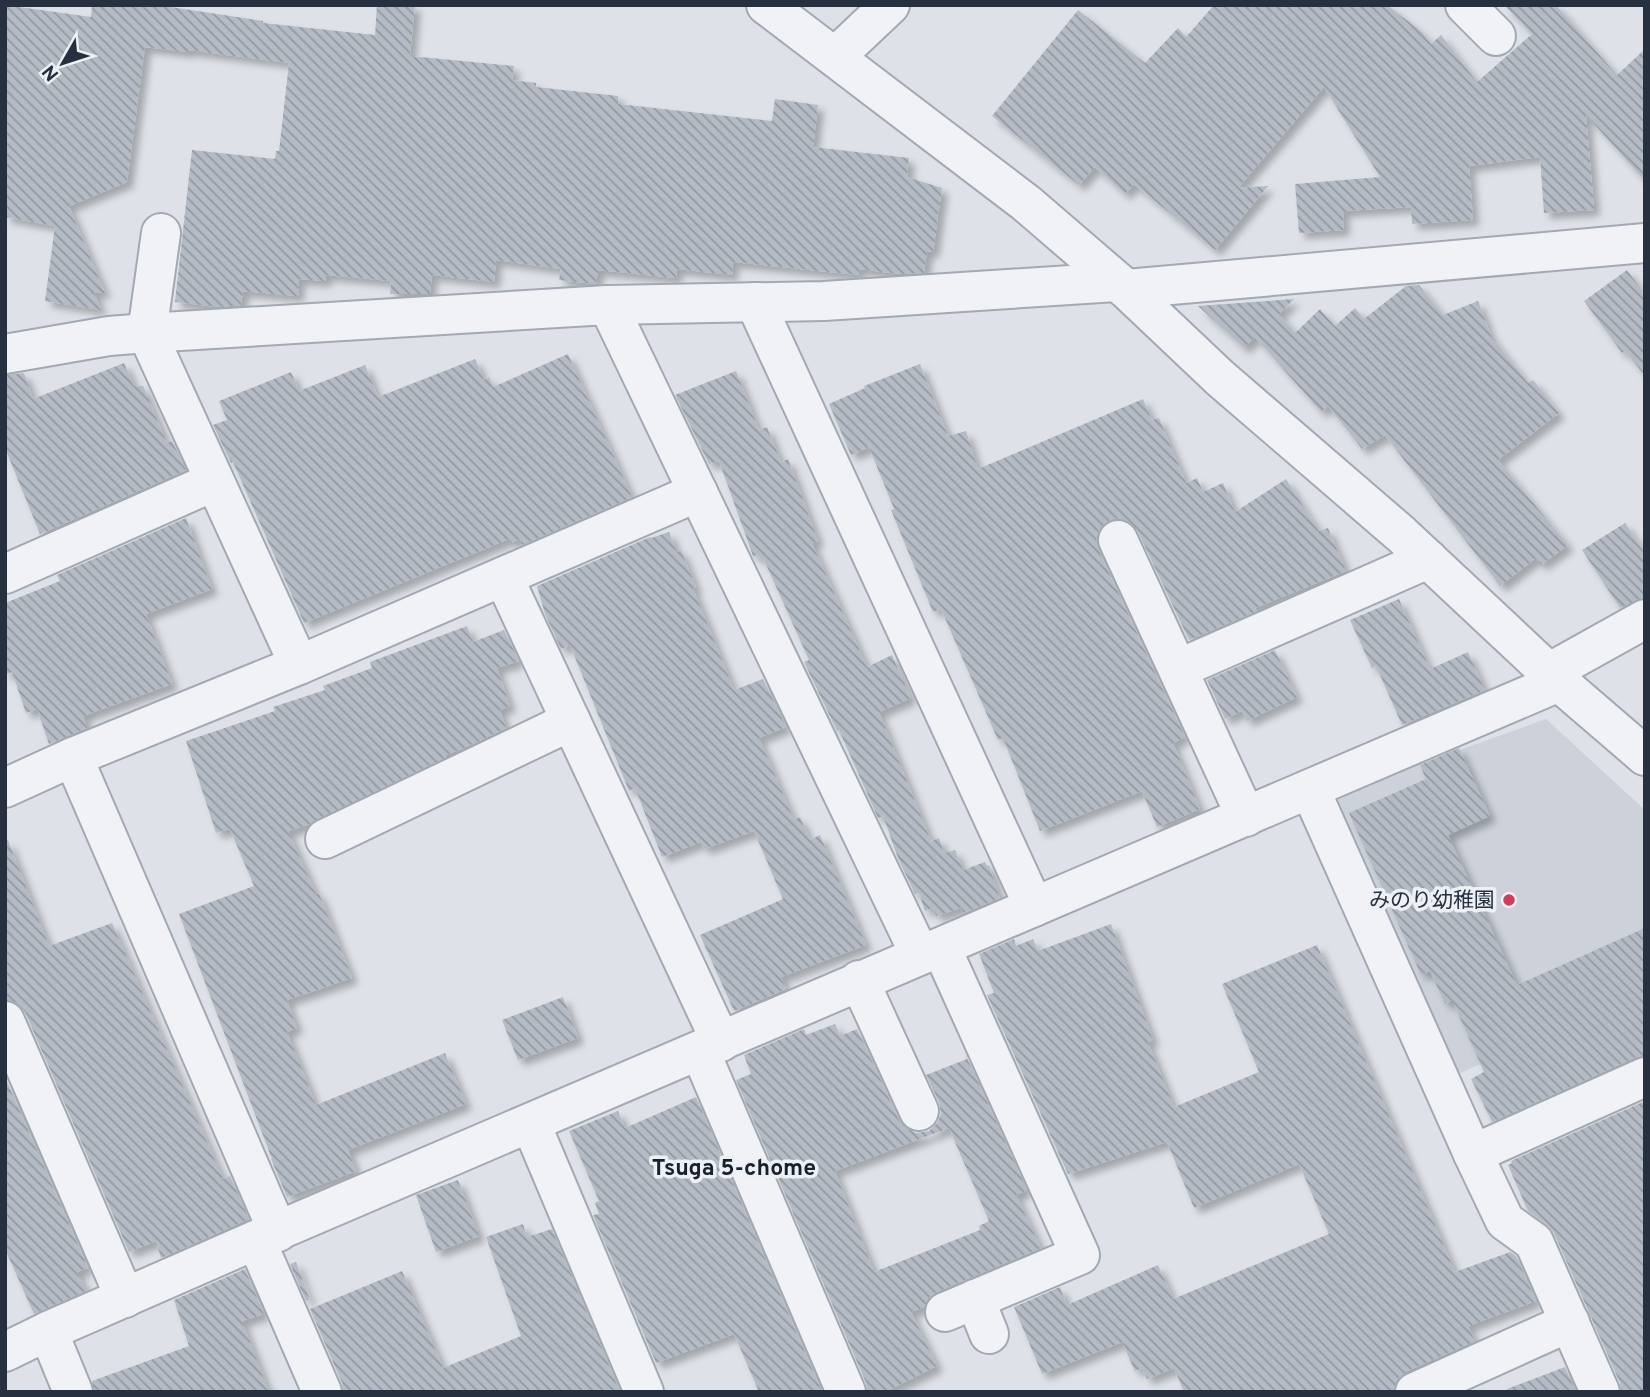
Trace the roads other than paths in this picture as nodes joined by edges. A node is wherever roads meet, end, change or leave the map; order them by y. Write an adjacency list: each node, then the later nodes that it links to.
1 (766, 5): 5 (street)
2 (890, 5): 5 (street)
3 (1465, 5): 4 (street)
4 (1496, 36)
5 (835, 57): 8 (street)
6 (161, 233): 11 (street)
7 (1645, 243): 8 (street)
8 (1121, 286): 9 (street); 16 (street)
9 (755, 302): 10 (street); 30 (street)
10 (608, 305): 11 (street); 14 (street)
11 (147, 333): 12 (street); 13 (street)
12 (6, 355)
13 (214, 482): 17 (street); 20 (street)
14 (698, 492): 18 (street); 31 (street)
15 (1118, 540): 21 (street)
16 (1427, 559): 21 (street); 22 (street)
17 (5, 574)
18 (504, 578): 20 (street); 23 (street)
19 (1645, 619): 22 (street)
20 (299, 665): 25 (street)
21 (1178, 669): 28 (street)
22 (1554, 677): 24 (street); 27 (street)
23 (571, 721): 29 (street); 34 (street)
24 (1645, 756)
25 (73, 757): 26 (street); 39 (street)
26 (5, 788)
27 (1310, 789): 28 (street); 38 (street)
28 (1246, 817): 30 (street)
29 (324, 839)
30 (1034, 907): 31 (street)
31 (931, 951): 32 (street); 43 (street)
32 (859, 981): 34 (street); 36 (street)
33 (5, 1021): 40 (street)
34 (710, 1047): 37 (street); 49 (street)
35 (1645, 1077): 38 (street)
36 (919, 1111)
37 (531, 1124): 39 (street); 48 (street)
38 (1473, 1154): 41 (street)
39 (267, 1236): 40 (street); 47 (street)
40 (125, 1298): 42 (street)
41 (1570, 1322): 45 (street); 50 (street)
42 (48, 1331): 44 (street); 46 (street)
43 (989, 1334)
44 (5, 1352)
45 (1430, 1389)
46 (73, 1392)
47 (322, 1392)
48 (644, 1392)
49 (846, 1392)
50 (1600, 1392)

